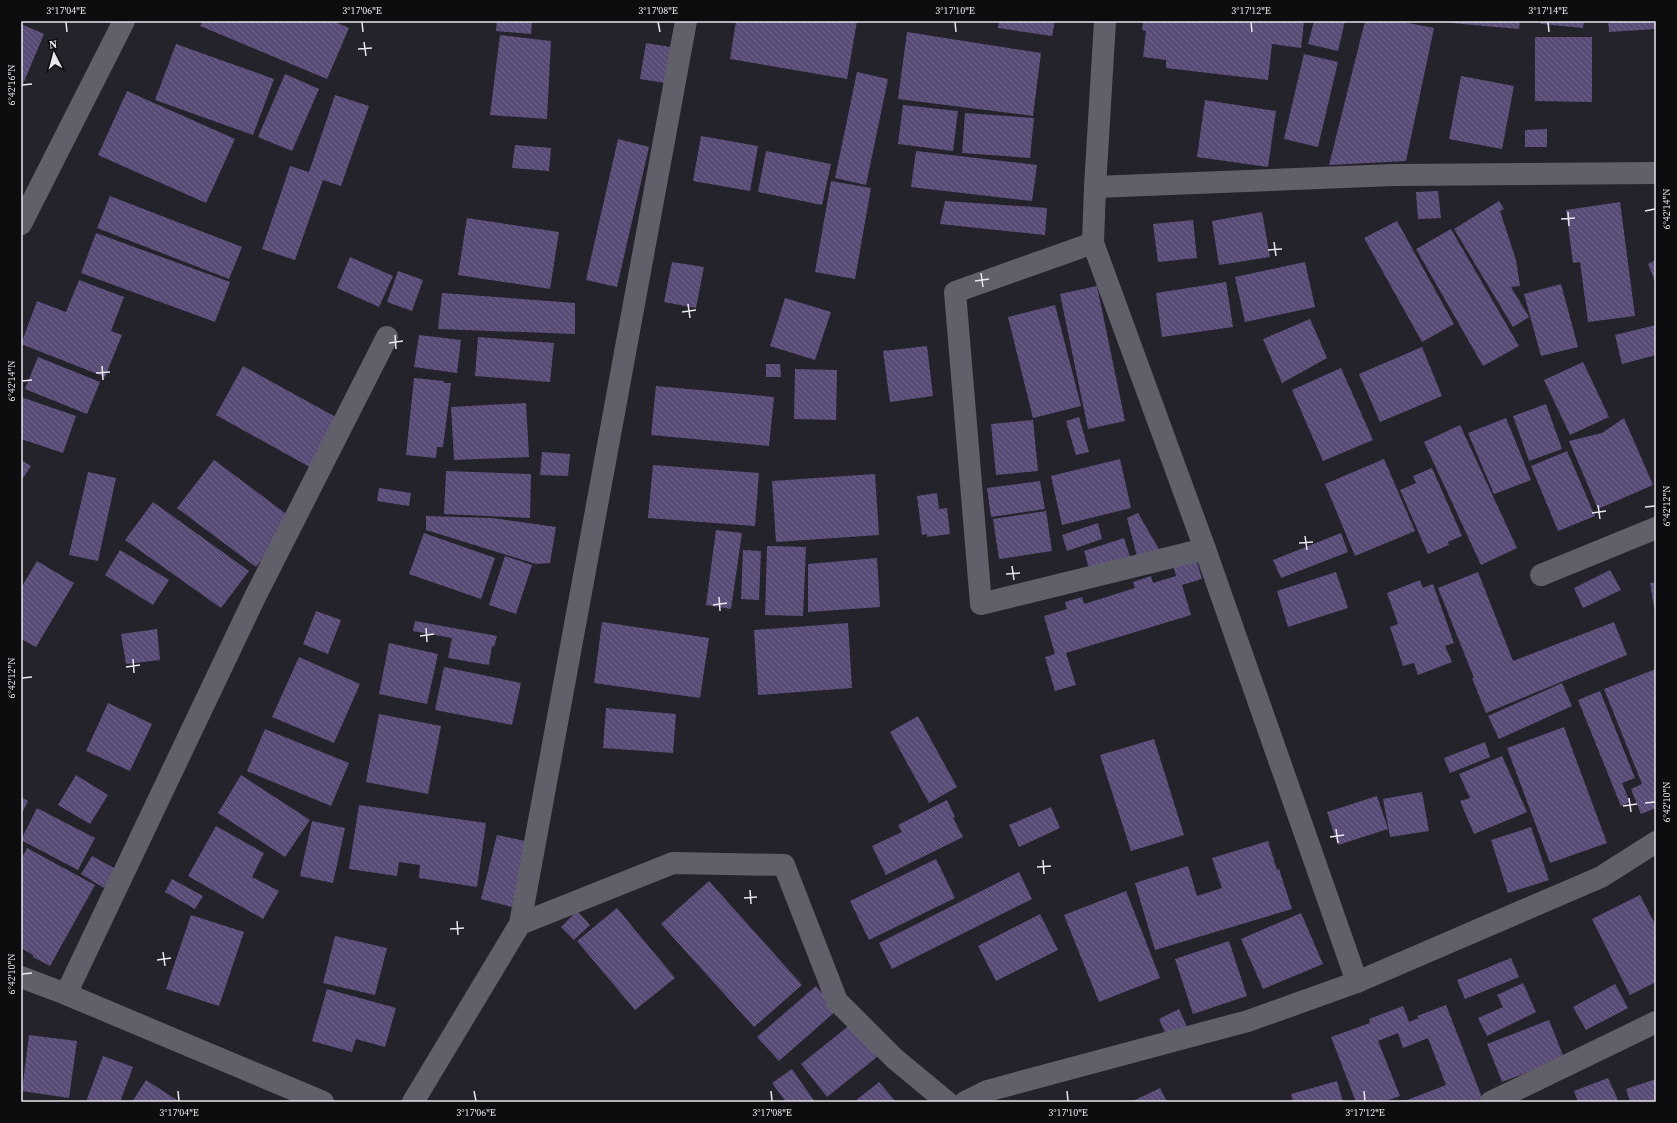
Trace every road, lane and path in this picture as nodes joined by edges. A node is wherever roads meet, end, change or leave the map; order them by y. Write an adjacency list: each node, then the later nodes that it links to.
1 (124, 21): 6 (street)
2 (686, 21): 13 (street)
3 (1105, 21): 5 (street)
4 (1656, 173): 5 (street)
5 (1095, 187): 7 (street)
6 (21, 224)
7 (1093, 243): 10 (street); 10 (street)
8 (387, 337): 16 (street)
9 (1656, 528): 11 (street)
10 (1205, 548): 15 (street)
11 (1541, 575)
12 (1656, 842): 15 (street)
13 (520, 924): 19 (street); 20 (street)
14 (21, 977): 16 (street)
15 (1357, 982): 21 (street)
16 (66, 994): 18 (street)
17 (1656, 1022): 22 (street)
18 (322, 1102)
19 (413, 1102)
20 (947, 1102)
21 (965, 1102)
22 (1492, 1102)

